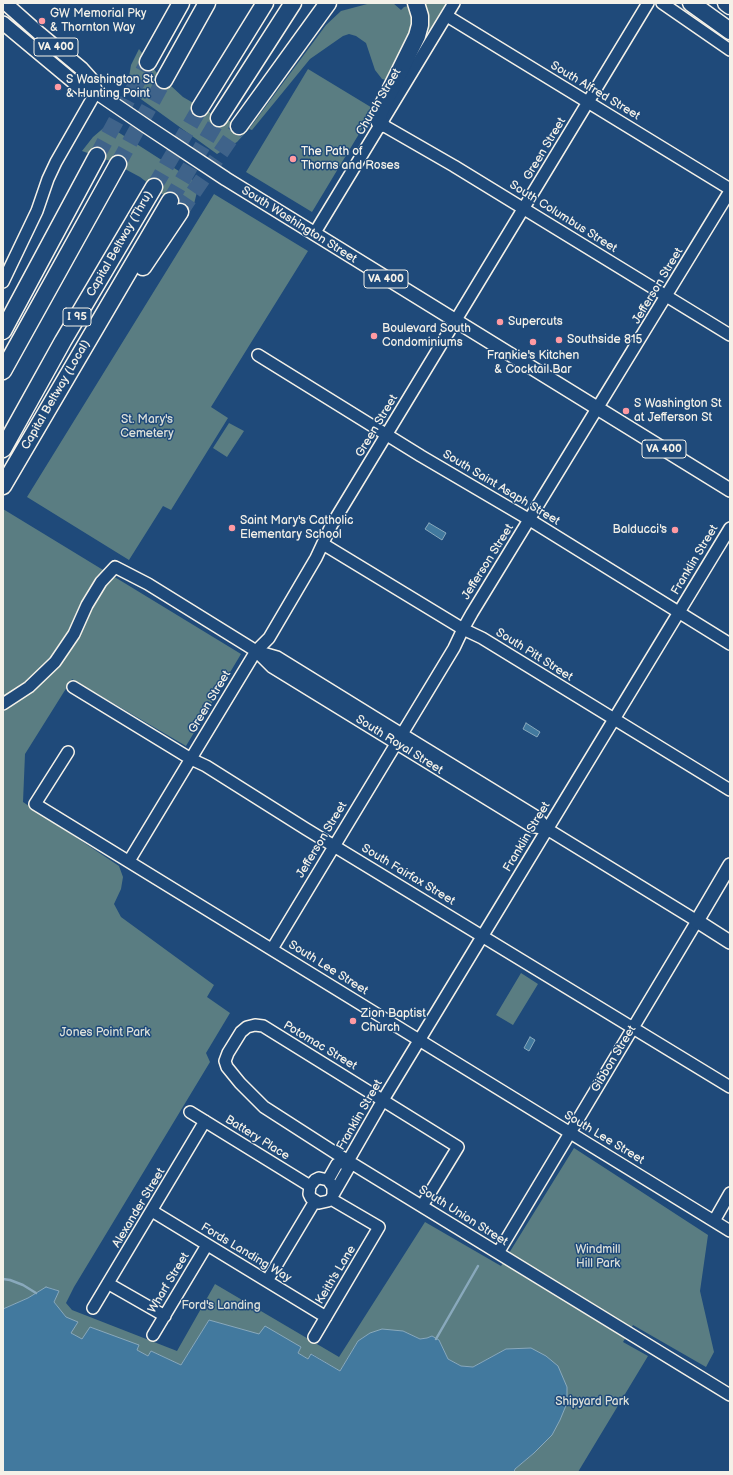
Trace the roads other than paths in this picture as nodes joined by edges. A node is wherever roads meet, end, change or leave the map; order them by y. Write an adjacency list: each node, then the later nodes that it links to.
1 (174, 3): 2 (highway)
2 (181, 3)
3 (207, 3): 21 (highway)
4 (265, 3): 24 (highway)
5 (293, 3): 25 (highway)
6 (328, 3): 18 (highway)
7 (336, 3): 18 (highway)
8 (416, 3): 26 (highway)
9 (454, 3): 16 (street, Church Street)
10 (648, 3): 23 (street, Green Street)
11 (662, 3): 20 (street)
12 (691, 3): 19 (highway)
13 (727, 3): 15 (highway)
14 (9, 4): 22 (main road, South Washington Street / VA 400)
15 (730, 6)
16 (446, 16): 23 (street, South Alfred Street); 26 (street, Church Street)
17 (3, 23): 22 (main road, South Washington Street / VA 400)
18 (313, 26): 27 (highway)
19 (730, 31)
20 (730, 50)
21 (164, 80)
22 (96, 92): 34 (main road, South Washington Street / VA 400); 35 (street)
23 (588, 102): 31 (street, South Alfred Street); 33 (street, Green Street)
24 (200, 108)
25 (219, 118)
26 (381, 124): 33 (street, South Columbus Street); 34 (street, Church Street)
27 (239, 126)
28 (97, 156): 38 (highway)
29 (118, 164): 41 (highway)
30 (154, 186): 44 (highway, Capital Beltway (Thru) / I 95)
31 (730, 190): 36 (street, Jefferson Street)
32 (175, 207): 45 (highway, Capital Beltway (Local))
33 (524, 208): 36 (street, South Columbus Street); 37 (street, Green Street)
34 (314, 234): 37 (main road, South Washington Street / VA 400)
35 (3, 282)
36 (667, 296): 39 (street, South Columbus Street); 42 (street, Jefferson Street)
37 (455, 322): 42 (main road, South Washington Street / VA 400); 43 (street, Green Street)
38 (3, 331)
39 (730, 335)
40 (258, 355): 43 (street, South Saint Asaph Street)
41 (3, 371)
42 (598, 409): 46 (main road, South Washington Street / VA 400); 47 (street, Jefferson Street)
43 (387, 434): 47 (street, South Saint Asaph Street); 49 (street, Green Street)
44 (3, 449)
45 (3, 486)
46 (730, 490)
47 (530, 520): 50 (street, South Saint Asaph Street); 51 (street, Jefferson Street)
48 (730, 528): 50 (street, Franklin Street)
49 (323, 544): 51 (street, South Pitt Street); 53 (street, Green Street)
50 (679, 613): 52 (street, South Saint Asaph Street); 56 (street, Franklin Street)
51 (463, 629): 56 (street, South Pitt Street); 57 (street, Jefferson Street)
52 (730, 644)
53 (256, 651): 55 (street, South Royal Street); 57 (street, South Royal Street); 58 (street, South Royal Street); 60 (street, Green Street)
54 (73, 687): 60 (street, South Fairfax Street)
55 (3, 704)
56 (615, 718): 61 (street, South Pitt Street); 62 (street, Franklin Street)
57 (402, 734): 58 (street, Jefferson Street); 62 (street, South Royal Street)
58 (396, 744): 62 (street, South Royal Street); 63 (street, Jefferson Street)
59 (68, 752): 64 (street, South Lee Street)
60 (191, 759): 63 (street, South Fairfax Street); 64 (street, Green Street)
61 (730, 790)
62 (547, 829): 66 (street, South Royal Street); 67 (street, Franklin Street)
63 (334, 846): 67 (street, South Fairfax Street); 69 (street, Jefferson Street)
64 (129, 861): 69 (street, South Lee Street)
65 (730, 865): 66 (main road, Gibbon Street)
66 (696, 920): 68 (main road, South Royal Street); 70 (street, Gibbon Street)
67 (483, 936): 70 (street, South Fairfax Street); 72 (street, Franklin Street)
68 (730, 942)
69 (272, 949): 72 (street, South Lee Street)
70 (632, 1027): 73 (street, South Fairfax Street); 77 (street, Gibbon Street)
71 (241, 1032): 74 (street, Potomac Street); 78 (street, South Union Street)
72 (420, 1040): 74 (street, Franklin Street); 77 (street, South Lee Street)
73 (730, 1087)
74 (383, 1100): 78 (street, Franklin Street); 84 (street, Potomac Street)
75 (190, 1112): 76 (street, Battery Place)
76 (205, 1121): 80 (street, Battery Place); 85 (street, Alexander Street)
77 (570, 1133): 86 (street, South Lee Street); 89 (street, Gibbon Street)
78 (348, 1161): 79 (street, Franklin Street); 82 (street, Franklin Street); 84 (street, South Union Street)
79 (328, 1180): 80 (street); 82 (street)
80 (310, 1186): 83 (street)
81 (730, 1193): 86 (street)
82 (332, 1197): 83 (street); 94 (street, Keith's Lane)
83 (315, 1201): 90 (street)
84 (422, 1206): 89 (street, South Union Street)
85 (152, 1212): 88 (street, Fords Landing Way); 91 (street, Alexander Street)
86 (714, 1221): 87 (street, South Lee Street)
87 (730, 1231)
88 (207, 1245): 90 (street, Fords Landing Way); 93 (street, Wharf Street)
89 (498, 1253): 97 (street, South Union Street)
90 (267, 1281): 94 (street, Fords Landing Way)
91 (109, 1284): 92 (street, Alexander Street); 93 (street)
92 (93, 1308)
93 (165, 1316): 95 (street, Wharf Street)
94 (326, 1316): 96 (street, Keith's Lane)
95 (153, 1335)
96 (314, 1337)
97 (730, 1395)

